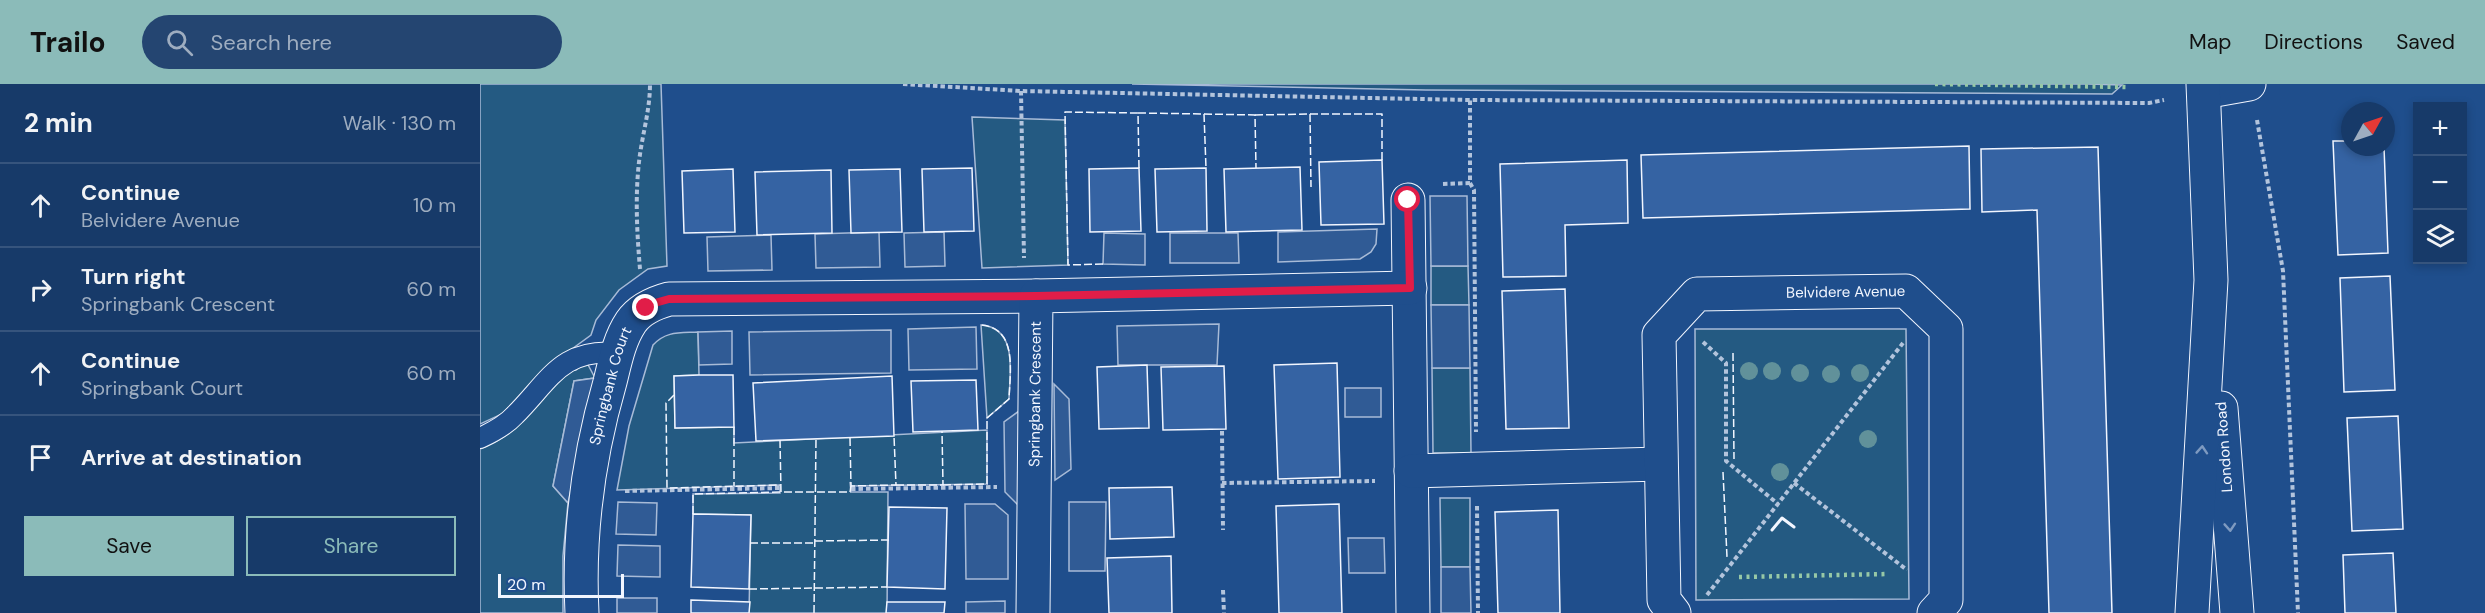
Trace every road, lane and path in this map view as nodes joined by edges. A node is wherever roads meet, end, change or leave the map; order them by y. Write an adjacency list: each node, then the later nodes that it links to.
1 (650, 84): 13 (path)
2 (903, 84): 5 (path)
3 (2249, 84): 4 (street)
4 (2204, 88): 6 (path); 10 (street, London Road)
5 (1021, 91): 6 (path); 12 (path)
6 (1470, 100): 8 (path)
7 (2257, 119): 40 (path)
8 (1470, 183): 9 (path); 20 (path)
9 (1408, 200): 11 (street)
10 (2211, 280): 38 (street, London Road, one-way to 10); 39 (street, London Road, one-way to 39)
11 (1410, 288): 12 (street); 21 (street)
12 (1030, 296): 13 (street); 24 (street, Springbank Crescent)
13 (646, 308): 16 (street, Springbank Court)
14 (1928, 311): 15 (street, Belvidere Avenue); 23 (path); 31 (street, Belvidere Avenue)
15 (1676, 318): 19 (street, Belvidere Avenue); 28 (path)
16 (618, 352): 18 (lane); 27 (street, Springbank Court)
17 (1222, 431): 22 (path)
18 (480, 438)
19 (1660, 464): 20 (street); 32 (street, Belvidere Avenue)
20 (1476, 469): 21 (street); 37 (path)
21 (1411, 476): 22 (path); 36 (street)
22 (1222, 483): 29 (path)
23 (1794, 483): 28 (path); 31 (path)
24 (1034, 486): 26 (path); 34 (street, Springbank Crescent)
25 (781, 488): 27 (path)
26 (851, 489)
27 (586, 492): 33 (street, Springbank Court)
28 (1778, 504): 32 (path)
29 (1222, 530)
30 (1223, 590): 35 (path)
31 (1940, 607)
32 (1688, 608)
33 (582, 613)
34 (1033, 613)
35 (1224, 613)
36 (1413, 613)
37 (1478, 613)
38 (2192, 613)
39 (2236, 613)
40 (2298, 613)

